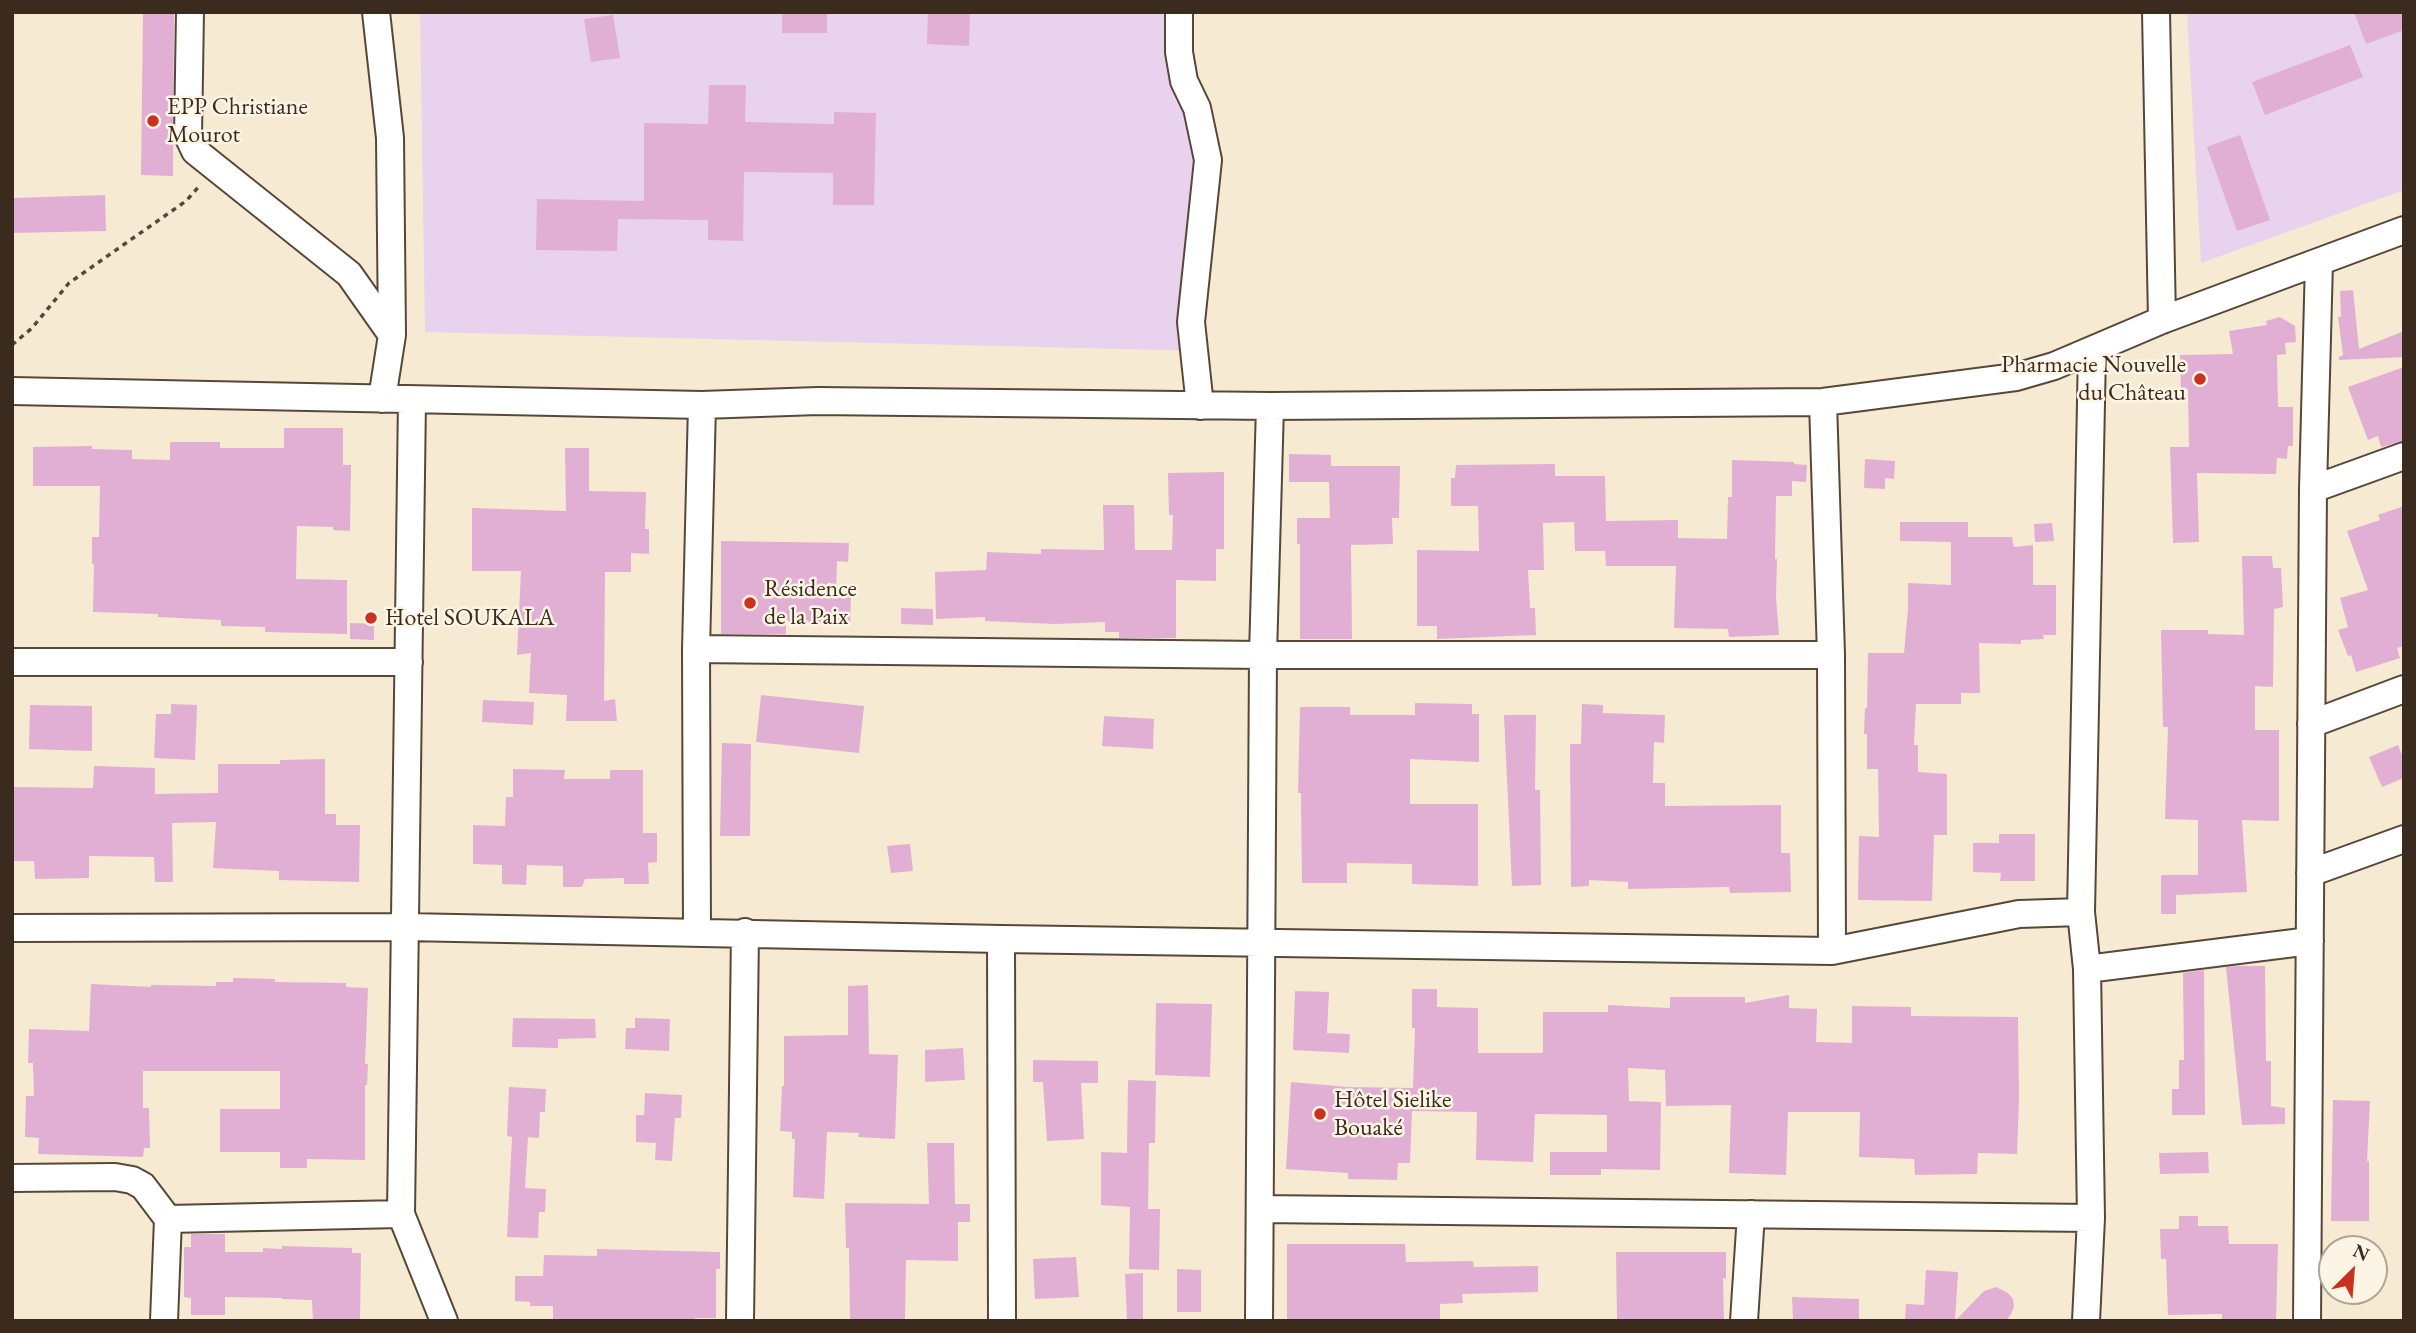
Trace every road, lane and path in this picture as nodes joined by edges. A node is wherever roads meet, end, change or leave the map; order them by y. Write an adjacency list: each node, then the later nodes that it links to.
1 (190, 12): 5 (street)
2 (376, 12): 9 (street)
3 (1179, 12): 17 (street)
4 (2156, 12): 8 (street)
5 (216, 169): 9 (street); 10 (path)
6 (2404, 230): 7 (street)
7 (2319, 262): 8 (street); 20 (street)
8 (2162, 320): 11 (street)
9 (392, 335): 13 (street)
10 (12, 345)
11 (2092, 352): 15 (street); 30 (street)
12 (12, 391): 13 (street)
13 (382, 399): 14 (street)
14 (412, 400): 16 (street); 25 (street)
15 (1823, 402): 18 (street); 23 (street)
16 (702, 405): 17 (street); 21 (street)
17 (1200, 406): 18 (street)
18 (1270, 406): 22 (street)
19 (2404, 456): 20 (street)
20 (2312, 489): 27 (street)
21 (696, 649): 22 (street); 33 (street)
22 (1263, 655): 23 (street); 37 (street)
23 (1831, 655): 38 (street)
24 (12, 662): 25 (street)
25 (409, 662): 31 (street)
26 (2404, 690): 27 (street)
27 (2311, 723): 29 (street)
28 (2404, 839): 29 (street)
29 (2310, 873): 36 (street)
30 (2081, 912): 38 (street); 39 (street)
31 (406, 927): 32 (street); 33 (street); 42 (street)
32 (12, 928)
33 (697, 932): 34 (street)
34 (745, 932): 35 (street); 48 (street)
35 (1001, 939): 37 (street); 49 (street)
36 (2310, 941): 39 (street); 53 (street)
37 (1263, 943): 38 (street); 41 (street)
38 (1832, 951)
39 (2087, 969): 44 (street)
40 (12, 1178): 45 (street)
41 (1260, 1209): 43 (street); 50 (street)
42 (401, 1214): 45 (street); 47 (street)
43 (1751, 1214): 44 (street); 51 (street)
44 (2091, 1218): 52 (street)
45 (168, 1219): 46 (street)
46 (164, 1321)
47 (444, 1321)
48 (740, 1321)
49 (1002, 1321)
50 (1259, 1321)
51 (1744, 1321)
52 (2086, 1321)
53 (2306, 1321)

